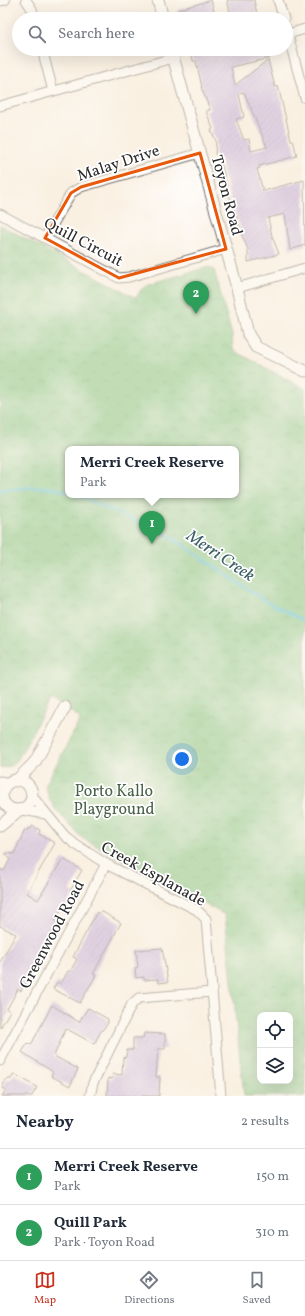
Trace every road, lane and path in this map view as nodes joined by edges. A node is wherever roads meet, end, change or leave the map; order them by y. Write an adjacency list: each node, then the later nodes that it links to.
1 (5, 0): 5 (street)
2 (26, 0): 6 (street)
3 (158, 0): 7 (street)
4 (278, 0): 8 (street)
5 (0, 1)
6 (33, 12)
7 (161, 12)
8 (282, 12)
9 (305, 29): 10 (street)
10 (293, 30)
11 (293, 53): 16 (street)
12 (44, 56): 15 (street)
13 (163, 56): 15 (street)
14 (173, 56): 18 (street, Toyon Road)
15 (53, 91): 17 (street)
16 (305, 98)
17 (0, 106)
18 (200, 153): 20 (street, Malay Drive); 21 (street, Toyon Road)
19 (0, 214): 20 (street, Quill Circuit)
20 (45, 238): 21 (street, Quill Circuit)
21 (226, 249): 23 (street, Toyon Road)
22 (305, 268): 23 (street)
23 (237, 288): 24 (street, Toyon Road)
24 (305, 371)
25 (65, 707): 26 (street)
26 (35, 762): 27 (street); 28 (street)
27 (9, 782): 28 (street); 29 (street)
28 (31, 793): 30 (street); 31 (street, Creek Esplanade)
29 (2, 797): 30 (street); 32 (street)
30 (20, 810): 31 (street); 32 (street)
31 (46, 814): 33 (street, Creek Esplanade)
32 (0, 826)
33 (106, 864): 34 (street, Creek Esplanade); 35 (street, Greenwood Road)
34 (212, 992): 36 (street); 37 (street, Creek Esplanade)
35 (0, 1061)
36 (90, 1096)
37 (221, 1096)

